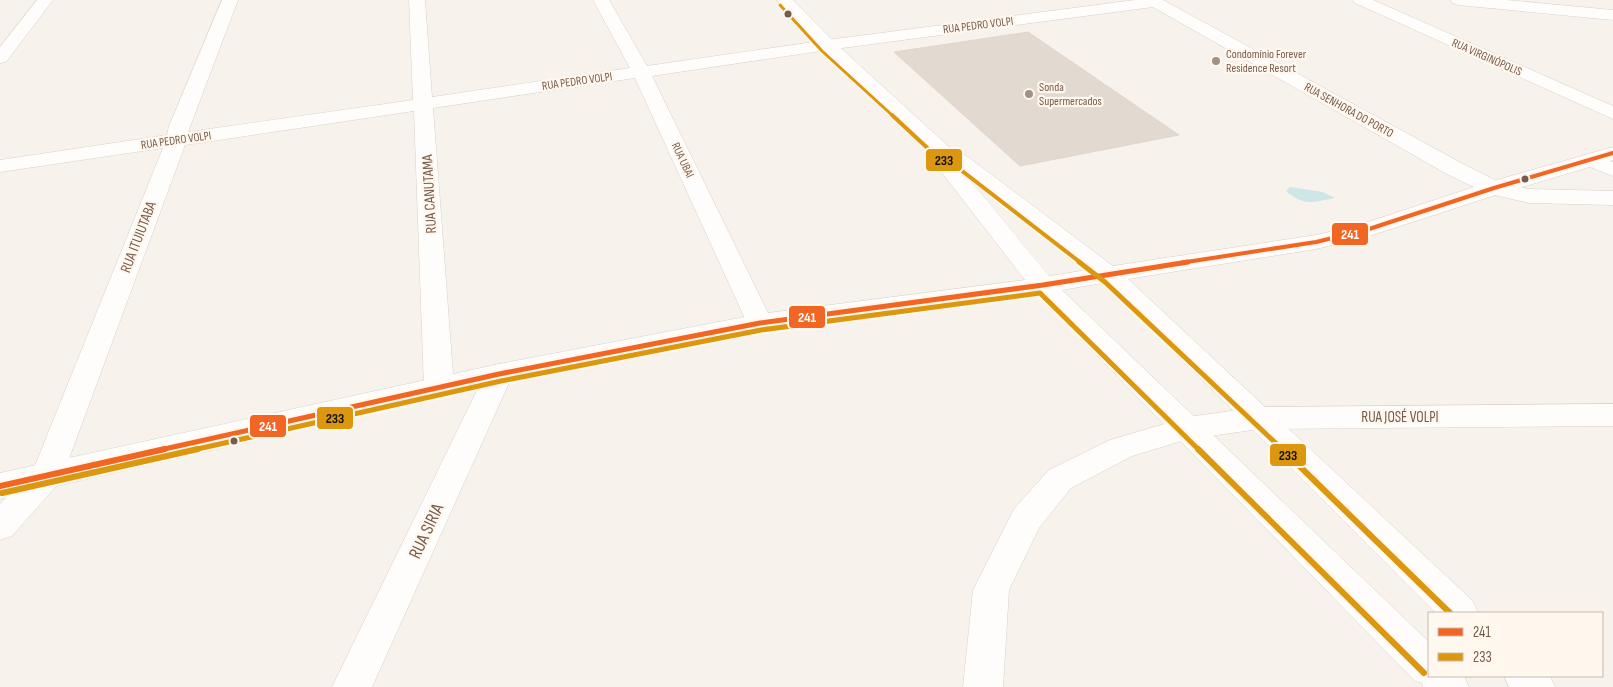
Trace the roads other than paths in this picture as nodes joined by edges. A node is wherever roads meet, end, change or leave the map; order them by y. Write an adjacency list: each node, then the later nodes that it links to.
1 (45, 0): 11 (street)
2 (230, 0): 15 (street, RUA ITUIUTABA)
3 (417, 0): 13 (street, RUA CANUTAMA)
4 (601, 0): 12 (street, RUA UBAI)
5 (784, 0): 10 (street)
6 (1360, 0): 14 (street, RUA VIRGINÓPOLIS)
7 (1458, 0): 9 (street)
8 (1154, 1): 10 (street, RUA PEDRO VOLPI); 21 (street, RUA SENHORA DO PORTO)
9 (1613, 15)
10 (827, 45): 12 (street, RUA PEDRO VOLPI); 16 (street)
11 (0, 58)
12 (641, 72): 13 (street, RUA PEDRO VOLPI); 25 (street, RUA UBAI)
13 (424, 104): 15 (street, RUA PEDRO VOLPI); 27 (street, RUA CANUTAMA)
14 (1613, 113)
15 (176, 140): 19 (street, RUA PEDRO VOLPI); 31 (street, RUA ITUIUTABA)
16 (941, 150): 23 (street); 24 (street)
17 (1613, 153): 18 (street)
18 (1589, 160): 20 (street); 21 (street)
19 (0, 166)
20 (1613, 170)
21 (1494, 188): 22 (street, RUA SENHORA DO PORTO); 23 (street)
22 (1613, 198)
23 (1110, 276): 24 (street); 29 (street)
24 (1043, 285): 25 (street); 30 (street)
25 (760, 323): 26 (street)
26 (499, 374): 27 (street); 38 (street, RUA SIRIA)
27 (439, 388): 31 (street)
28 (1613, 415): 29 (street, RUA JOSÉ VOLPI)
29 (1260, 418): 30 (street, RUA JOSÉ VOLPI); 34 (street)
30 (1188, 428): 35 (street); 39 (street, RUA JOSÉ VOLPI)
31 (47, 475): 32 (street); 33 (street)
32 (0, 486)
33 (0, 526)
34 (1459, 612)
35 (1428, 667)
36 (1439, 677): 40 (street)
37 (1525, 677): 41 (street)
38 (352, 687)
39 (983, 687)
40 (1449, 687)
41 (1535, 687)

